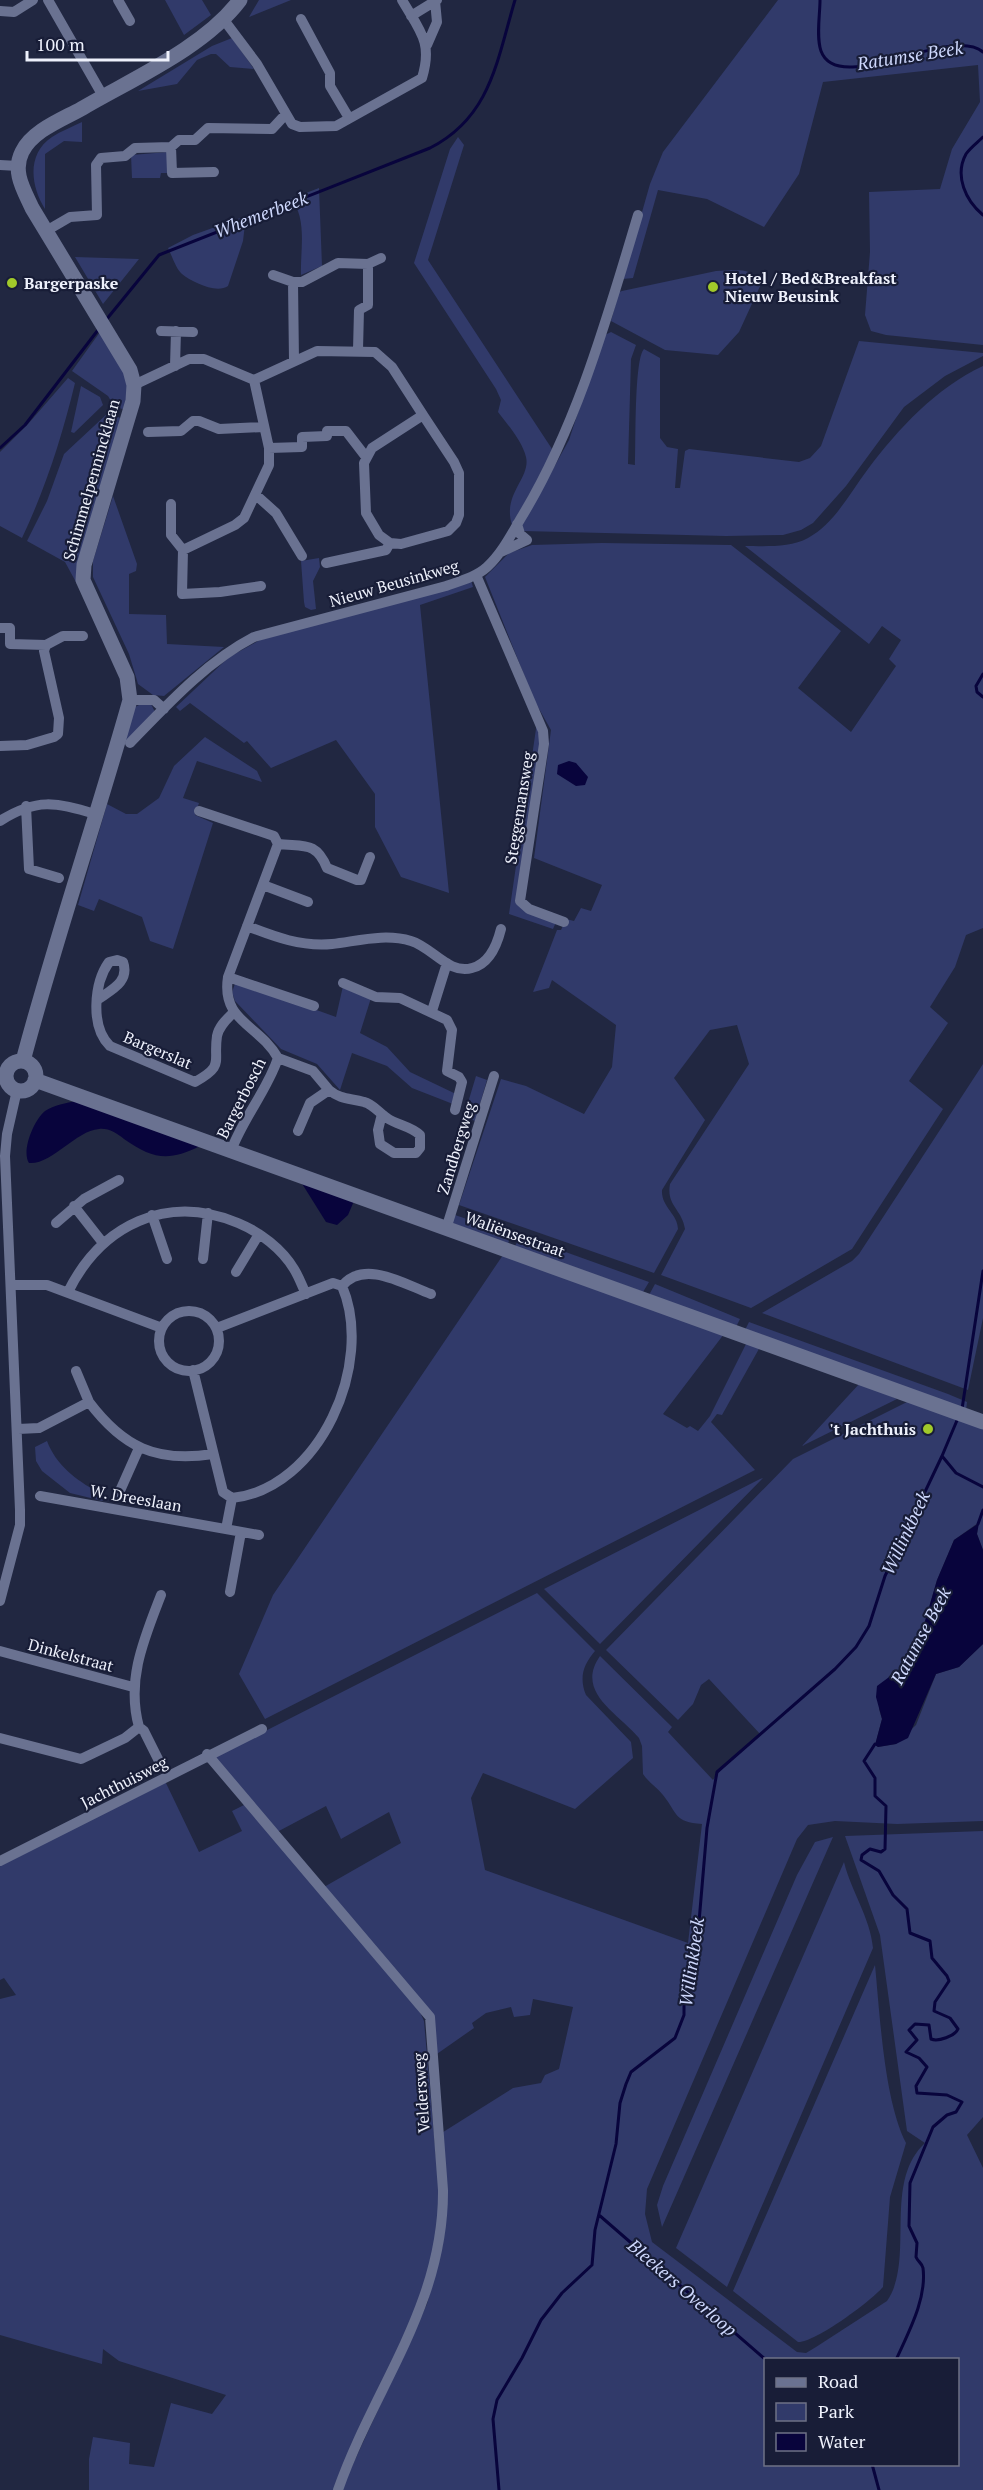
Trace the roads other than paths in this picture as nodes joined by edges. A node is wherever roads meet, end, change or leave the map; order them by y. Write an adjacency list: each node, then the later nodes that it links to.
1 (33, 0): 7 (street)
2 (48, 0): 13 (street)
3 (118, 0): 11 (street)
4 (240, 0): 10 (street)
5 (402, 0): 8 (street)
6 (436, 1): 8 (street); 12 (street)
7 (0, 11)
8 (411, 16): 12 (street)
9 (301, 19): 15 (street)
10 (224, 20): 13 (street); 14 (street)
11 (130, 21)
12 (427, 45): 15 (street)
13 (104, 96): 18 (street)
14 (285, 115): 15 (street); 16 (street)
15 (349, 118)
16 (171, 147): 19 (street); 21 (street)
17 (0, 165): 18 (street)
18 (18, 166): 21 (street, Schimmelpennincklaan)
19 (214, 172)
20 (638, 215): 41 (street, Nieuw Beusinkweg)
21 (46, 231): 33 (street, Schimmelpennincklaan)
22 (381, 258): 23 (street)
23 (368, 264): 25 (street); 29 (street)
24 (273, 275): 25 (street)
25 (293, 282): 30 (street)
26 (161, 331): 27 (street)
27 (176, 331): 28 (street); 31 (street)
28 (193, 332)
29 (358, 350): 30 (street); 34 (street)
30 (294, 361): 32 (street)
31 (175, 366): 32 (street); 33 (street)
32 (254, 380): 35 (street)
33 (134, 385): 52 (street, Schimmelpennincklaan)
34 (423, 415): 38 (street); 42 (street)
35 (264, 427): 36 (street); 37 (street)
36 (148, 432)
37 (269, 448): 38 (street); 39 (street)
38 (366, 457): 42 (street)
39 (256, 495): 43 (street); 45 (street)
40 (171, 504): 43 (street)
41 (517, 524): 44 (street, Nieuw Beusinkweg); 44 (street)
42 (390, 543): 46 (street)
43 (183, 550): 48 (street)
44 (501, 552): 47 (street, Nieuw Beusinkweg)
45 (302, 556)
46 (326, 563)
47 (476, 575): 53 (street, Nieuw Beusinkweg); 65 (street, Steggemansweg)
48 (261, 586)
49 (0, 628): 51 (street)
50 (83, 636): 51 (street)
51 (46, 645): 55 (street)
52 (130, 700): 53 (street); 58 (street, Schimmelpennincklaan)
53 (164, 708): 54 (street, Nieuw Beusinkweg)
54 (130, 743)
55 (0, 746)
56 (26, 806): 58 (street); 59 (street); 62 (street)
57 (199, 811): 60 (street)
58 (95, 814): 76 (street, Schimmelpennincklaan)
59 (1, 816)
60 (278, 844): 61 (street); 63 (street)
61 (370, 857)
62 (59, 879)
63 (263, 885): 64 (street); 66 (street)
64 (308, 902)
65 (564, 922)
66 (247, 926): 68 (street); 69 (street)
67 (501, 929): 68 (street)
68 (447, 963): 73 (street)
69 (228, 977): 72 (street); 74 (street)
70 (343, 983): 73 (street)
71 (97, 1000): 74 (street, Bargerslat)
72 (314, 1006)
73 (432, 1011): 82 (street)
74 (234, 1013): 75 (street, Bargerbosch)
75 (278, 1058): 81 (street, Bargerbosch); 85 (street, Bargerbosch)
76 (23, 1061): 77 (street); 79 (street)
77 (4, 1068): 80 (street)
78 (494, 1076): 91 (street, Zandbergweg)
79 (35, 1080): 80 (street); 85 (street, Waliënsestraat)
80 (17, 1090): 97 (street)
81 (329, 1090): 83 (street); 84 (street)
82 (455, 1110)
83 (382, 1114): 83 (street)
84 (298, 1131)
85 (231, 1151): 91 (street, Waliënsestraat)
86 (119, 1180): 87 (street)
87 (74, 1206): 90 (street); 93 (street)
88 (208, 1213): 89 (street); 92 (street); 95 (street)
89 (152, 1215): 93 (street); 94 (street)
90 (56, 1223)
91 (446, 1229): 107 (street, Waliënsestraat)
92 (259, 1234): 96 (street); 100 (street)
93 (103, 1243): 99 (street)
94 (167, 1259)
95 (203, 1259)
96 (236, 1272)
97 (12, 1285): 99 (street); 108 (street)
98 (342, 1286): 100 (street); 101 (street); 113 (street)
99 (68, 1292): 102 (street)
100 (306, 1294): 103 (street)
101 (431, 1294)
102 (162, 1328): 103 (street); 104 (street)
103 (217, 1328): 104 (street)
104 (193, 1370): 110 (street)
105 (76, 1371): 106 (street)
106 (89, 1402): 108 (street); 109 (street)
107 (983, 1422)
108 (18, 1428): 119 (street)
109 (139, 1448): 110 (street); 111 (street)
110 (213, 1454): 113 (street)
111 (119, 1492)
112 (40, 1496): 114 (street, W. Dreeslaan)
113 (232, 1498): 114 (street)
114 (226, 1529): 115 (street, W. Dreeslaan)
115 (241, 1532): 116 (street, W. Dreeslaan); 117 (street)
116 (259, 1536)
117 (230, 1592)
118 (161, 1595): 121 (street)
119 (0, 1601)
120 (0, 1651): 121 (street, Dinkelstraat)
121 (133, 1687): 122 (street)
122 (139, 1727): 124 (street); 126 (street)
123 (262, 1729): 125 (street, Jachthuisweg)
124 (0, 1738)
125 (207, 1754): 127 (street, Jachthuisweg); 128 (street, Veldersweg)
126 (159, 1761)
127 (0, 1861)
128 (338, 2490)

